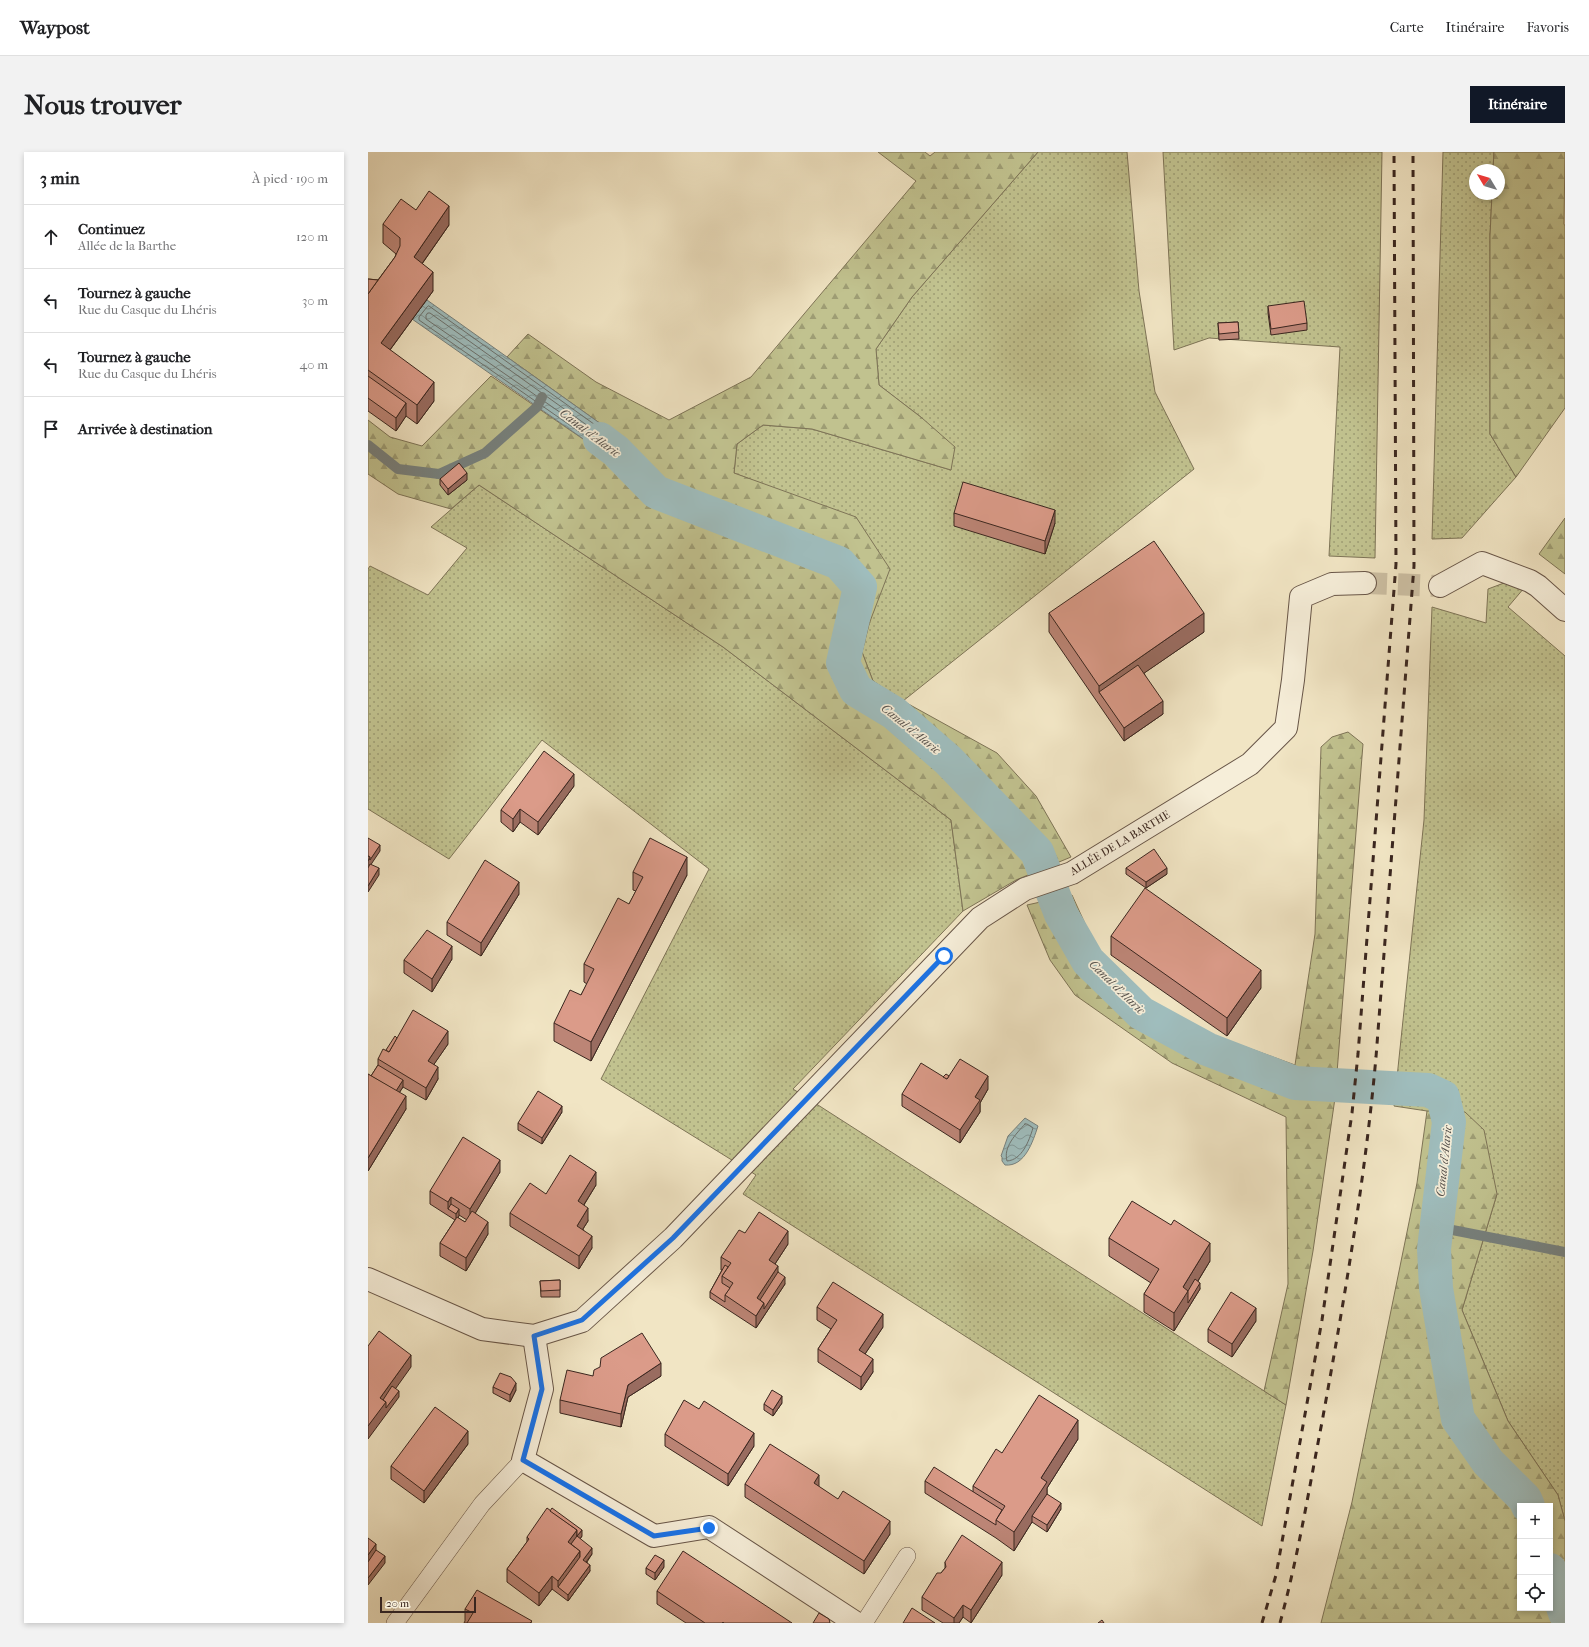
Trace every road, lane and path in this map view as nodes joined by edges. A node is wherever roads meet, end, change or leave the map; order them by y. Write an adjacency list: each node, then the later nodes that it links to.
1 (1365, 583): 5 (street, ALLÉE DE LA BARTHE)
2 (1440, 586): 3 (street)
3 (1565, 610)
4 (368, 1279): 5 (street, ALLÉE DE LA BARTHE)
5 (534, 1336): 6 (street)
6 (523, 1460): 8 (lane); 9 (street)
7 (907, 1556): 10 (lane)
8 (395, 1623)
9 (856, 1623)
10 (864, 1623)

